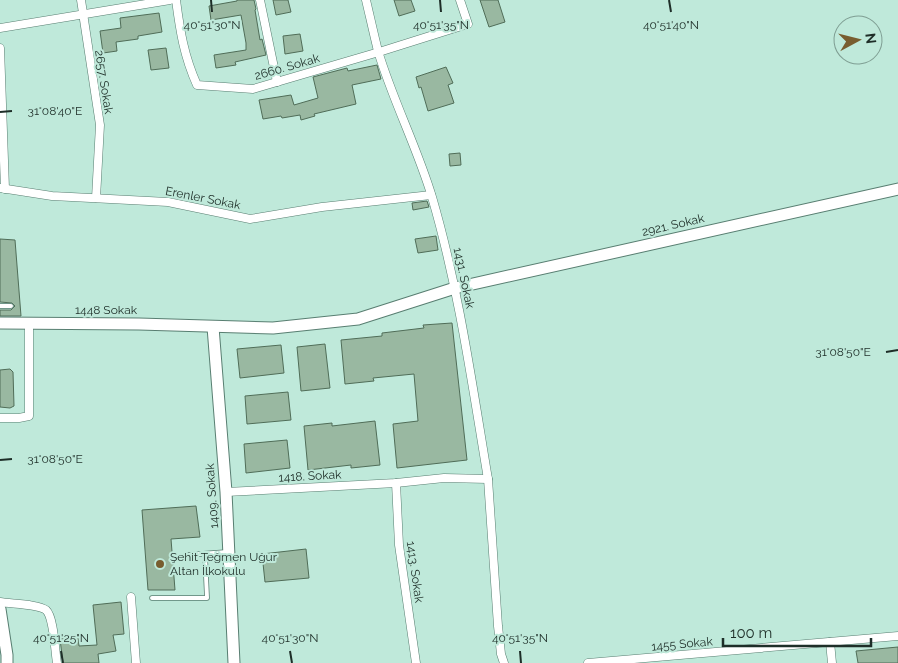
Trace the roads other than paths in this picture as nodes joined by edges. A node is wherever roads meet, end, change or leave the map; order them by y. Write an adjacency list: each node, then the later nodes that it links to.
1 (81, 0): 7 (street, 2657. Sokak)
2 (170, 0): 7 (street)
3 (176, 0): 11 (street, 2660. Sokak)
4 (260, 0): 11 (street)
5 (366, 0): 10 (street, 1431. Sokak)
6 (460, 0): 10 (street, 2660. Sokak)
7 (82, 14): 8 (street); 15 (street, 2657. Sokak)
8 (0, 28)
9 (0, 48): 12 (street)
10 (379, 52): 11 (street, 2660. Sokak); 14 (street, 1431. Sokak)
11 (277, 82)
12 (3, 189): 15 (street, Erenler Sokak)
13 (898, 189): 16 (street, 2921. Sokak)
14 (432, 195): 15 (street, Erenler Sokak); 16 (street, 1431. Sokak)
15 (96, 198)
16 (455, 288): 21 (street, 2921. Sokak); 23 (street, 1431. Sokak)
17 (0, 306): 18 (lane)
18 (11, 306)
19 (0, 323): 20 (street, 1448 Sokak)
20 (29, 324): 21 (street, 1448 Sokak); 22 (street)
21 (213, 327): 25 (street, 1409. Sokak)
22 (0, 418)
23 (488, 479): 24 (street); 40 (street, 1431. Sokak)
24 (396, 483): 25 (street, 1418. Sokak); 39 (street, 1413. Sokak)
25 (226, 492): 26 (street, 1409. Sokak)
26 (229, 552): 27 (lane); 38 (street, 1409. Sokak)
27 (205, 554): 28 (lane); 30 (lane)
28 (187, 555)
29 (131, 597): 37 (street)
30 (152, 598)
31 (0, 602): 36 (street)
32 (0, 609): 35 (street)
33 (898, 636): 34 (street, 1455 Sokak)
34 (830, 642): 41 (street, 1455 Sokak); 42 (street)
35 (7, 663)
36 (57, 663)
37 (136, 663)
38 (234, 663)
39 (416, 663)
40 (504, 663)
41 (588, 663)
42 (832, 663)

